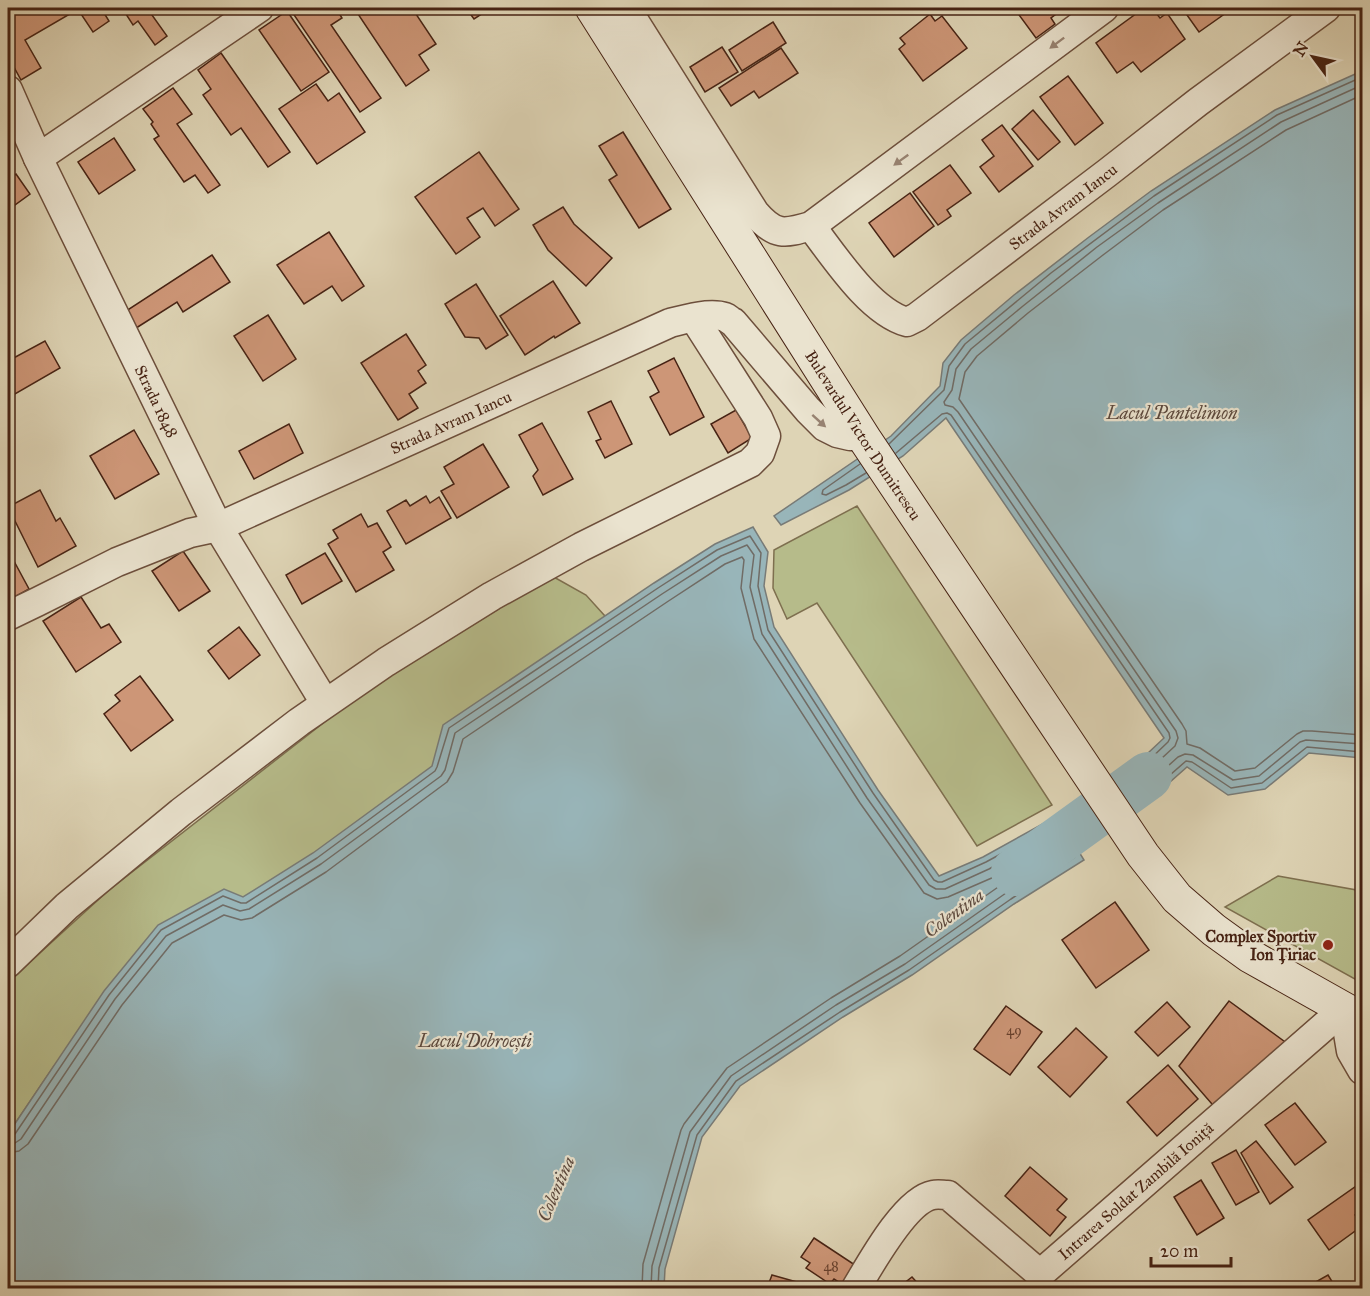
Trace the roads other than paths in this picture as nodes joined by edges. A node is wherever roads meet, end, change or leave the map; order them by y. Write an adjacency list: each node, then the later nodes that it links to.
1 (259, 8): 7 (street)
2 (592, 8): 10 (street, Bulevardul Victor Dumitrescu)
3 (626, 8): 8 (street)
4 (1104, 8): 8 (street, one-way to 8)
5 (1326, 8): 8 (street, Strada Avram Iancu)
6 (8, 90): 7 (street, Strada 1848)
7 (38, 158): 11 (street, Strada 1848)
8 (812, 226)
9 (694, 318): 10 (street, Strada Avram Iancu, one-way to 10); 11 (street, Strada Avram Iancu); 13 (street)
10 (864, 438): 15 (street, Bulevardul Victor Dumitrescu)
11 (218, 527): 12 (street, Strada Avram Iancu); 13 (street, Strada 1848)
12 (8, 616)
13 (325, 703): 14 (street)
14 (8, 963)
15 (1353, 1014): 16 (street); 17 (street, Intrarea Soldat Zambilă Ioniță)
16 (1362, 1070)
17 (856, 1288)

